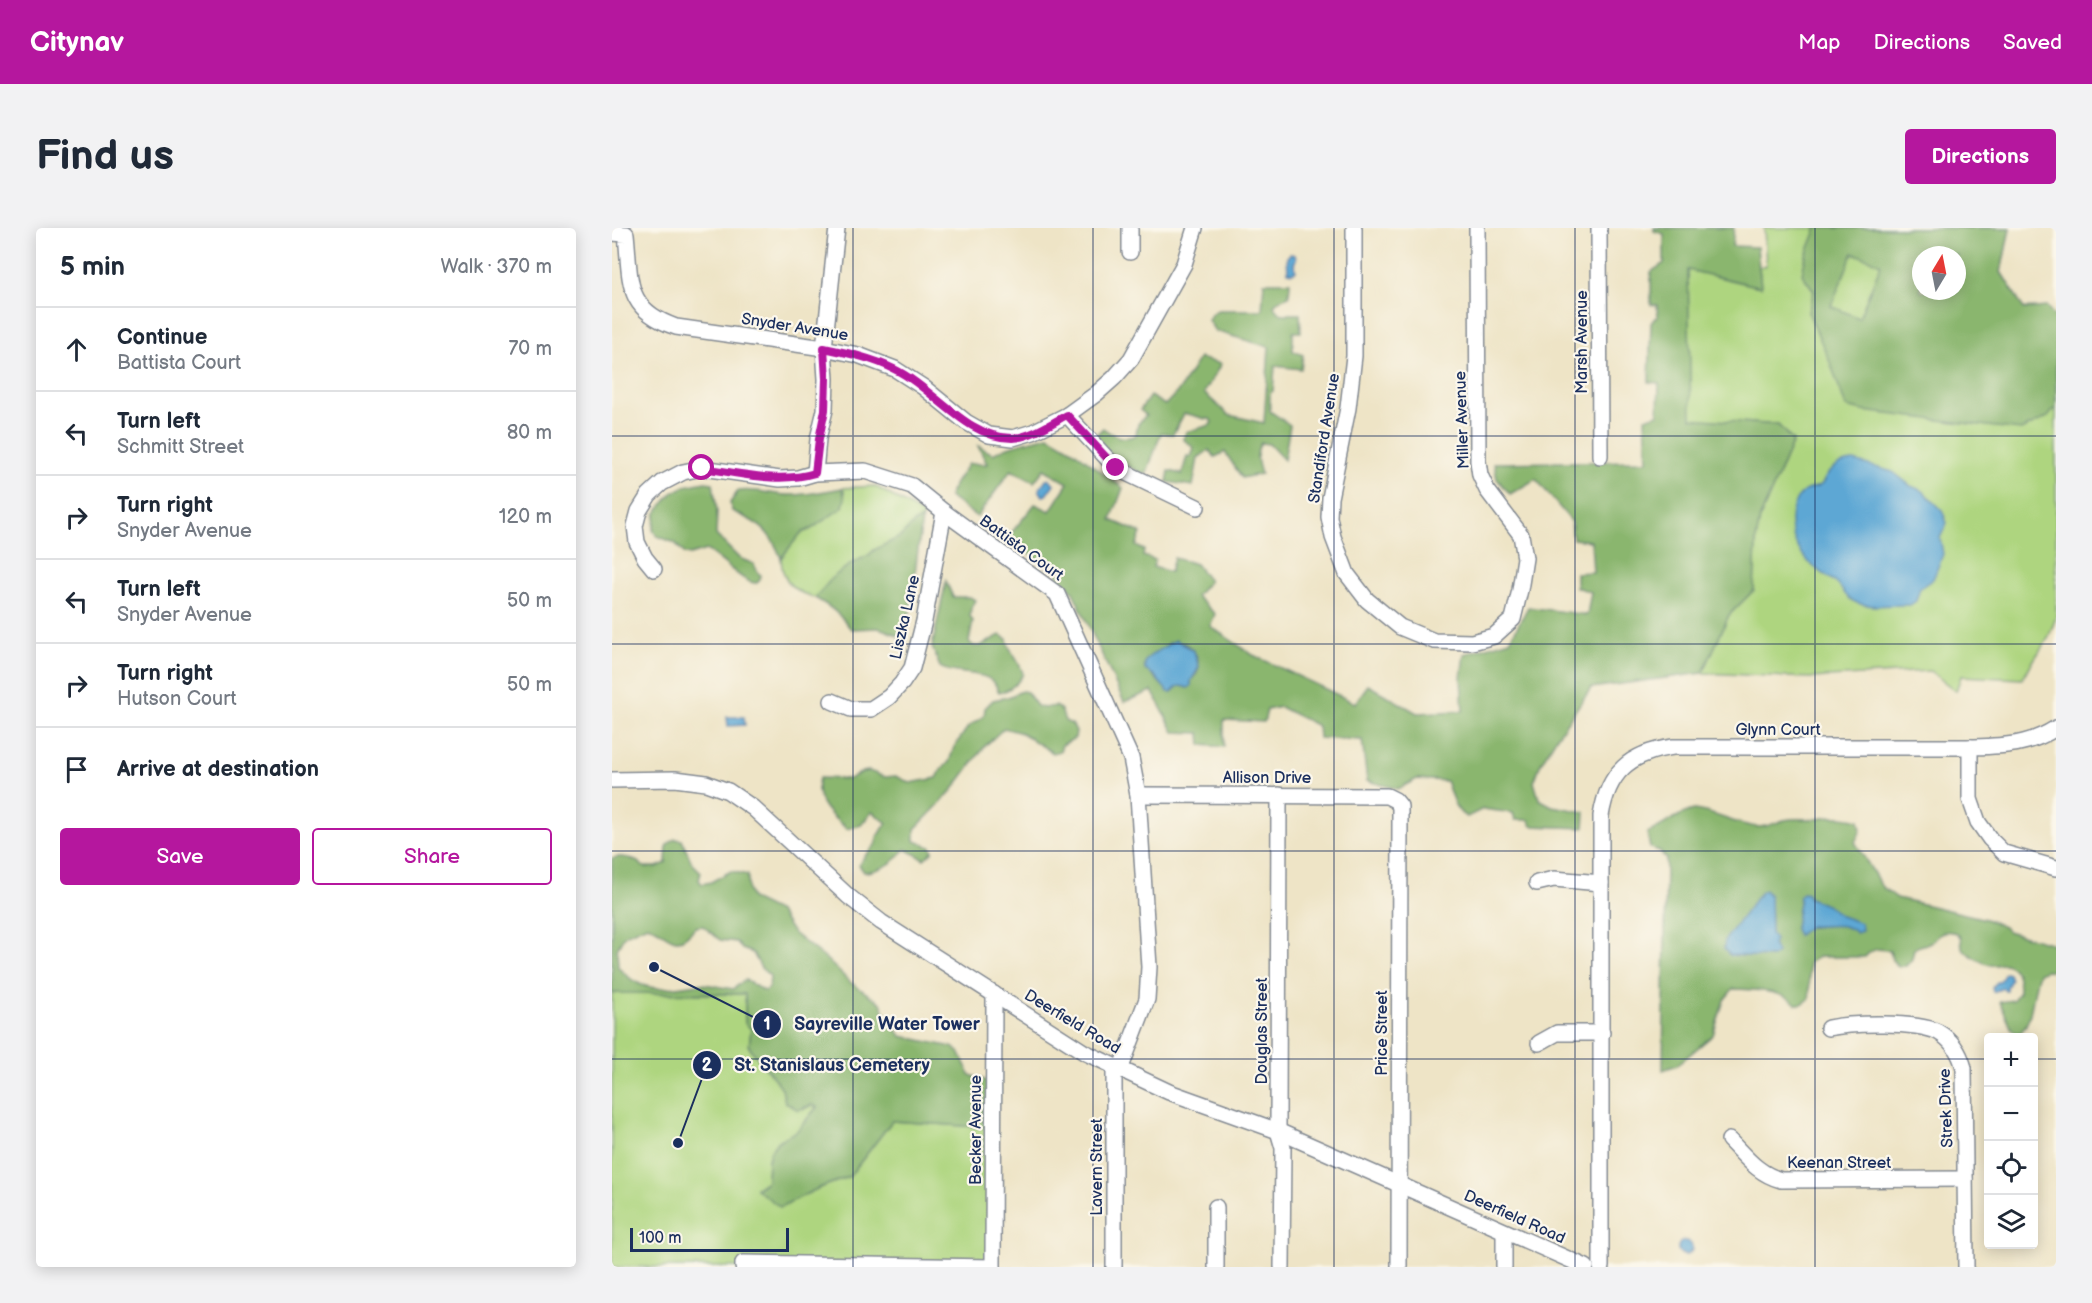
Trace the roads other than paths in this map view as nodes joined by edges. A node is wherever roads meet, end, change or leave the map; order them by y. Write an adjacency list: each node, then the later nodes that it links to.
1 (837, 228): 9 (street)
2 (1130, 228): 8 (street)
3 (1195, 228): 10 (street, Snyder Avenue)
4 (1354, 228): 16 (street, Standiford Avenue)
5 (1477, 228): 16 (street, Miller Avenue)
6 (1599, 228): 11 (street, Marsh Avenue)
7 (622, 232): 9 (street, Snyder Avenue)
8 (1130, 252)
9 (824, 348): 10 (street, Snyder Avenue); 12 (street)
10 (1067, 415): 13 (street)
11 (1600, 456)
12 (815, 473): 14 (street, Battista Court); 15 (street, Battista Court)
13 (1197, 507)
14 (944, 512): 17 (street, Liszka Lane); 21 (street, Battista Court)
15 (654, 569)
16 (1434, 641)
17 (832, 701)
18 (2056, 728): 19 (street, Glynn Court)
19 (1970, 747): 24 (street); 26 (street, Glynn Court)
20 (612, 780): 27 (street, Deerfield Road)
21 (1138, 795): 22 (street, Allison Drive); 31 (street, Battista Court)
22 (1279, 795): 23 (street, Allison Drive); 32 (street, Douglas Street)
23 (1395, 800): 35 (street, Price Street)
24 (2056, 868)
25 (1537, 883): 26 (street)
26 (1601, 883): 29 (street, Glynn Court)
27 (994, 994): 31 (street, Deerfield Road); 40 (street, Becker Avenue)
28 (1828, 1028): 34 (street, Strek Drive)
29 (1602, 1033): 30 (street); 47 (street, Glynn Court)
30 (1539, 1043)
31 (1117, 1068): 32 (street, Deerfield Road); 41 (street, Lavern Street)
32 (1278, 1131): 35 (street, Deerfield Road); 43 (street, Douglas Street)
33 (1730, 1140): 34 (street, Keenan Street)
34 (1965, 1179): 48 (street, Strek Drive)
35 (1399, 1185): 37 (street, Deerfield Road); 44 (street, Price Street)
36 (1216, 1207): 42 (street)
37 (1504, 1232): 45 (street); 46 (street, Deerfield Road)
38 (743, 1265): 39 (street)
39 (872, 1266): 40 (street)
40 (993, 1267)
41 (1114, 1267)
42 (1216, 1267)
43 (1282, 1267)
44 (1399, 1267)
45 (1504, 1267)
46 (1586, 1267)
47 (1601, 1267)
48 (1966, 1267)

